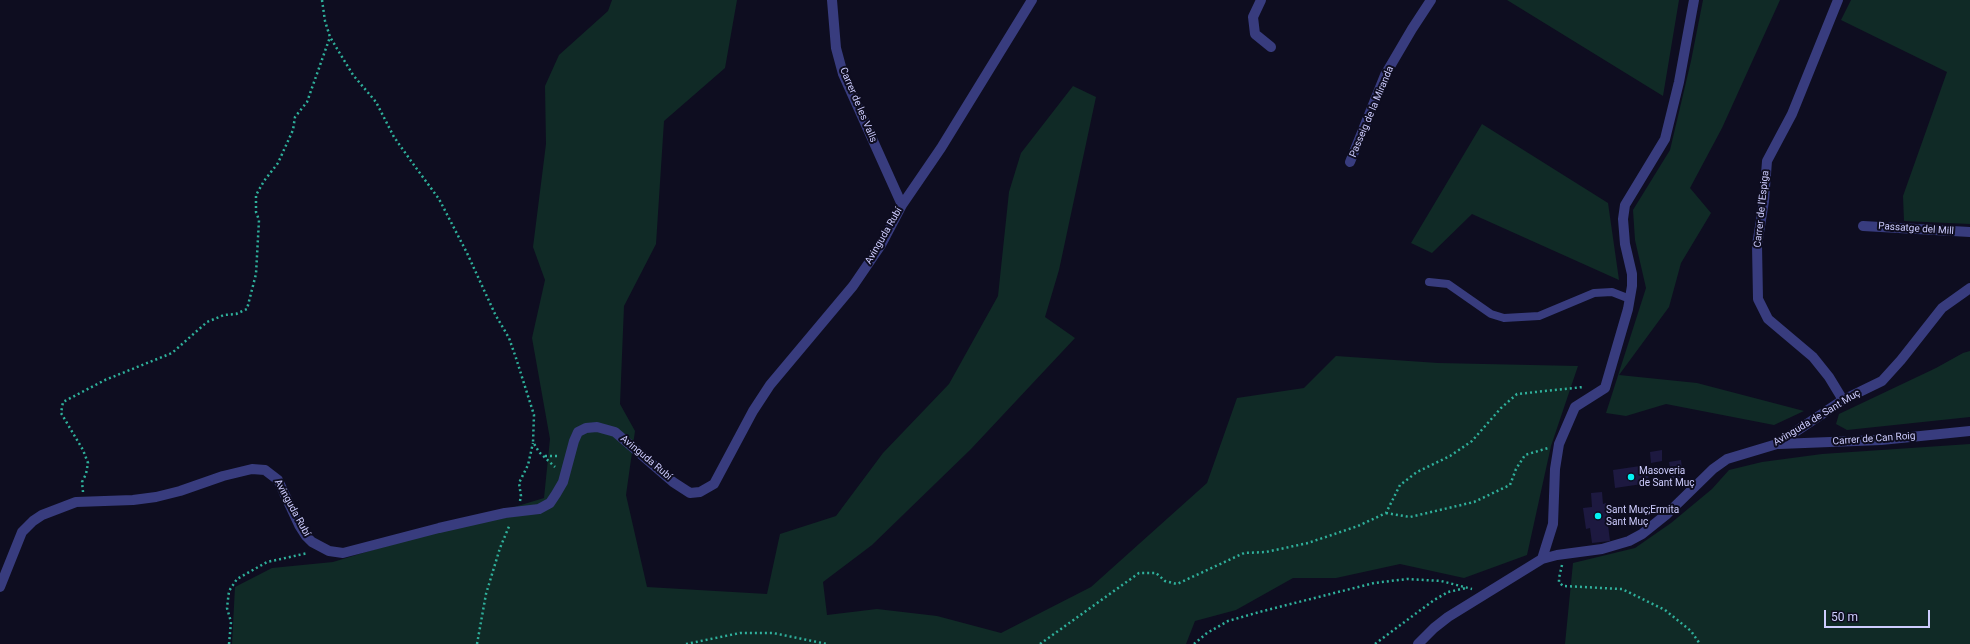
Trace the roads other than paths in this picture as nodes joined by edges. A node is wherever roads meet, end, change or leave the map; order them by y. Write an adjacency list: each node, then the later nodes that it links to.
1 (832, 0): 9 (street, Carrer de les Valls)
2 (1032, 0): 9 (street, Avinguda Rubí)
3 (1261, 0): 7 (street)
4 (1431, 0): 8 (street, Passeig de la Miranda)
5 (1694, 0): 14 (street)
6 (1838, 0): 15 (street, Carrer de l'Espiga)
7 (1271, 47)
8 (1350, 162)
9 (902, 205): 19 (street, Avinguda Rubí)
10 (1863, 226): 11 (street, Passatge del Mill)
11 (1970, 232)
12 (1429, 282): 14 (lane)
13 (1970, 288): 15 (street, Avinguda de Sant Muç)
14 (1630, 300): 18 (street)
15 (1843, 400): 17 (street, Avinguda de Sant Muç)
16 (1970, 431): 17 (street, Carrer de Can Roig)
17 (1777, 444): 18 (street, Avinguda de Sant Muç)
18 (1542, 559): 20 (street, Avinguda de Sant Muç)
19 (0, 587)
20 (1418, 644)

